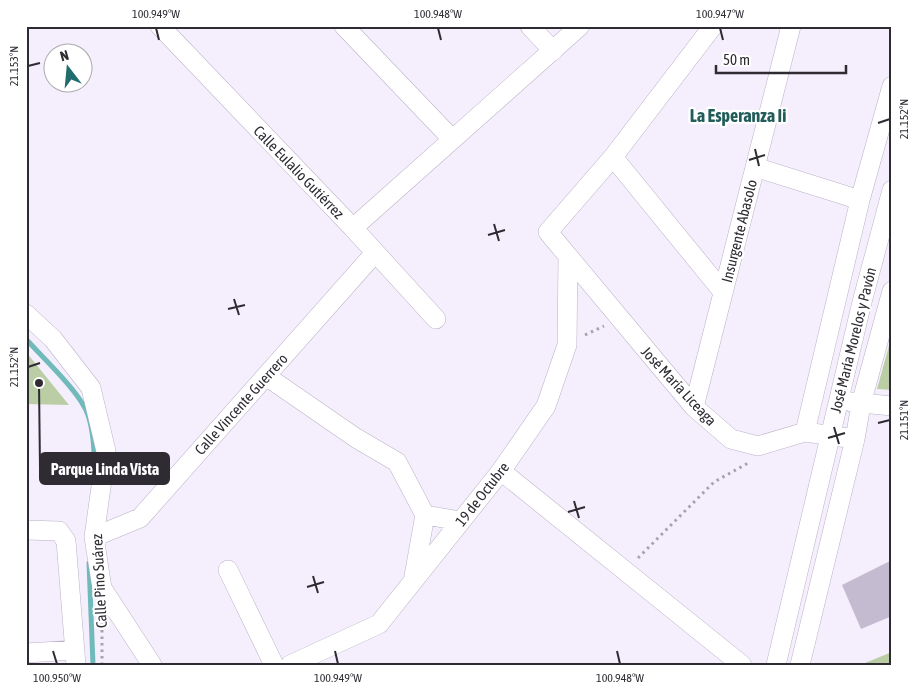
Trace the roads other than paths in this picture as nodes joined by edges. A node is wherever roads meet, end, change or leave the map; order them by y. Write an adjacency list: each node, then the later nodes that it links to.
1 (160, 26): 14 (street, Calle Eulalio Gutiérrez)
2 (344, 26): 9 (street)
3 (530, 26): 7 (street)
4 (580, 26): 7 (street)
5 (713, 26): 10 (street)
6 (791, 26): 11 (street, Insurgente Abasolo)
7 (553, 51): 9 (street)
8 (892, 86): 13 (street)
9 (452, 138): 14 (street)
10 (613, 156): 16 (street, José María Liceaga); 18 (street)
11 (755, 167): 13 (street); 18 (street, Insurgente Abasolo)
12 (892, 190): 22 (street, José María Morelos y Pavón)
13 (860, 200): 26 (street)
14 (353, 228): 15 (street, Calle Eulalio Gutiérrez)
15 (374, 254): 20 (street, Calle Eulalio Gutiérrez); 21 (street, Calle Vincente Guerrero)
16 (568, 257): 25 (street, José María Liceaga); 29 (street, 19 de Octubre)
17 (892, 291): 23 (street, José María Morelos y Pavón)
18 (723, 292): 25 (street, Insurgente Abasolo)
19 (26, 314): 33 (street, Calle Pino Suárez)
20 (436, 319)
21 (266, 376): 30 (street); 33 (street, Calle Vincente Guerrero)
22 (839, 399): 23 (street); 27 (street, José María Morelos y Pavón)
23 (861, 404): 24 (street); 28 (street, José María Morelos y Pavón)
24 (892, 406)
25 (694, 407): 26 (street, José María Liceaga)
26 (805, 432): 27 (street, José María Liceaga)
27 (830, 434): 28 (street, José María Liceaga); 42 (street, José María Morelos y Pavón)
28 (855, 440): 43 (street, José María Morelos y Pavón)
29 (501, 471): 31 (street, 19 de Octubre); 41 (street)
30 (425, 515): 31 (street); 35 (street)
31 (460, 521): 35 (street, 19 de Octubre)
32 (26, 530): 37 (street)
33 (94, 537): 39 (street, Calle Pino Suárez)
34 (228, 570): 40 (street)
35 (414, 580): 38 (street, 19 de Octubre)
36 (26, 653): 37 (street)
37 (75, 658)
38 (291, 664)
39 (152, 665)
40 (274, 665)
41 (742, 665)
42 (776, 665)
43 (800, 665)

